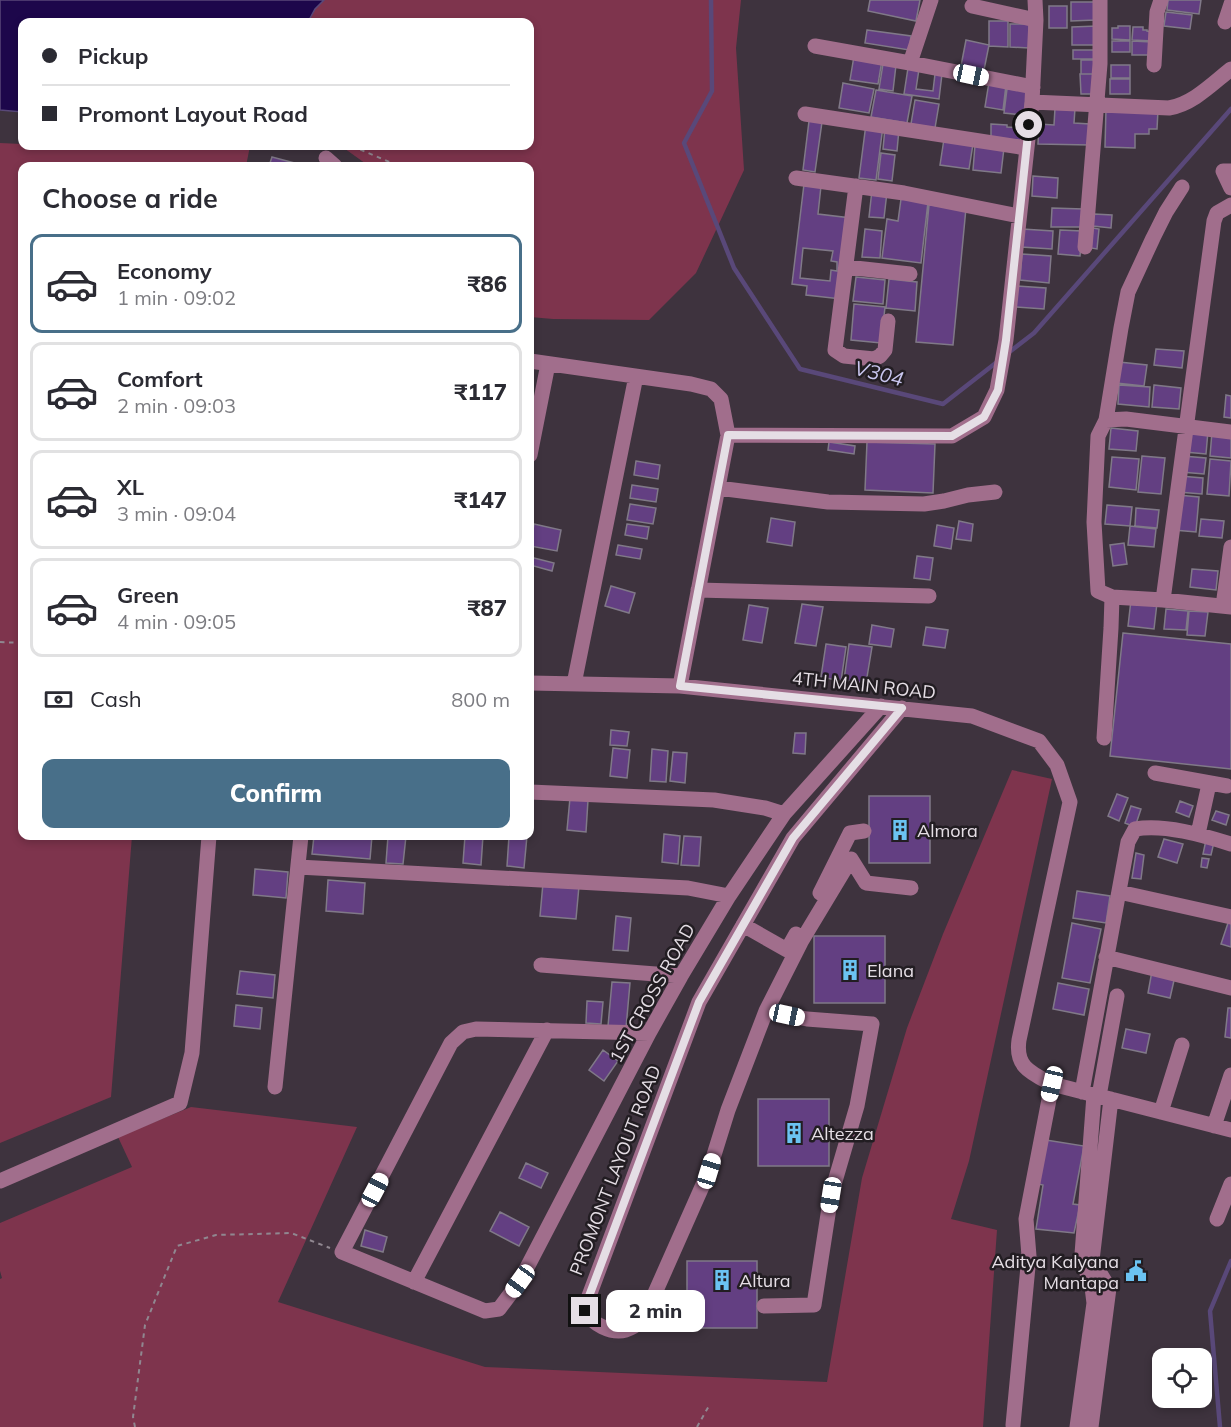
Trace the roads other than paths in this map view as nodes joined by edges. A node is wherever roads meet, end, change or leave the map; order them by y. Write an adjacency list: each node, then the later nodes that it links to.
1 (931, 0): 10 (street)
2 (1035, 0): 7 (street)
3 (1100, 0): 14 (street)
4 (1161, 0): 11 (street)
5 (1231, 4): 8 (street)
6 (972, 6): 7 (street)
7 (1036, 20): 13 (street)
8 (1225, 22)
9 (814, 46): 10 (street)
10 (910, 63): 13 (street)
11 (1154, 65)
12 (1231, 69): 14 (street)
13 (1032, 94): 14 (street); 16 (street)
14 (1095, 105): 24 (street)
15 (805, 114): 16 (street)
16 (1026, 148): 23 (street)
17 (1231, 171): 21 (street)
18 (796, 178): 19 (street)
19 (856, 186): 23 (street); 25 (street)
20 (1182, 187): 31 (street)
21 (1231, 188)
22 (1231, 206): 32 (street)
23 (1019, 216): 35 (street)
24 (1085, 247)
25 (846, 267): 26 (street); 27 (street)
26 (910, 274)
27 (888, 321)
28 (534, 362): 29 (street)
29 (548, 364): 30 (street); 34 (street)
30 (636, 376): 35 (street); 45 (street)
31 (1106, 420): 32 (street); 41 (street)
32 (1185, 426): 33 (street); 42 (street)
33 (1231, 432)
34 (534, 435)
35 (728, 435): 36 (street)
36 (718, 488): 37 (street); 39 (street)
37 (995, 492)
38 (1231, 548): 43 (street)
39 (698, 590): 40 (street); 46 (street)
40 (929, 596)
41 (1112, 597): 42 (street); 49 (street)
42 (1163, 600): 43 (street)
43 (1227, 607)
44 (534, 683): 45 (street, 4TH MAIN ROAD)
45 (574, 684): 46 (street, 4TH MAIN ROAD)
46 (680, 686): 47 (street, 4TH MAIN ROAD)
47 (881, 706): 48 (street, 4TH MAIN ROAD); 54 (street, 1ST CROSS ROAD)
48 (902, 708): 65 (street, PROMONT LAYOUT ROAD); 76 (street, 4TH MAIN ROAD)
49 (1104, 738)
50 (1155, 773): 51 (street)
51 (1209, 784): 52 (street); 56 (street)
52 (1227, 786)
53 (534, 792): 54 (street)
54 (784, 814): 63 (street, 1ST CROSS ROAD)
55 (864, 831): 65 (street)
56 (1198, 834): 59 (street); 62 (street)
57 (209, 840): 82 (street)
58 (301, 840): 60 (street)
59 (1231, 844)
60 (298, 867): 63 (street); 77 (street)
61 (911, 888): 71 (street)
62 (1119, 892): 64 (street); 66 (street)
63 (729, 896): 68 (street, 1ST CROSS ROAD)
64 (1231, 917)
65 (743, 926): 71 (street, PROMONT LAYOUT ROAD)
66 (1106, 957): 69 (street); 78 (street)
67 (541, 965): 68 (street)
68 (681, 976): 73 (street, 1ST CROSS ROAD)
69 (1231, 988)
70 (1117, 996): 78 (street)
71 (766, 1011): 86 (street)
72 (547, 1030): 73 (street); 85 (street); 85 (street)
73 (649, 1032): 85 (street, 1ST CROSS ROAD)
74 (1182, 1045): 79 (street)
75 (1231, 1075): 80 (street)
76 (1052, 1084): 78 (street); 87 (street)
77 (275, 1087)
78 (1096, 1096): 79 (street); 88 (street); 89 (street)
79 (1161, 1112): 80 (street)
80 (1214, 1126): 81 (street)
81 (1231, 1130)
82 (0, 1181)
83 (1231, 1184): 84 (street)
84 (1217, 1219)
85 (414, 1282)
86 (764, 1306)
87 (1013, 1425)
88 (1077, 1427)
89 (1091, 1427)

